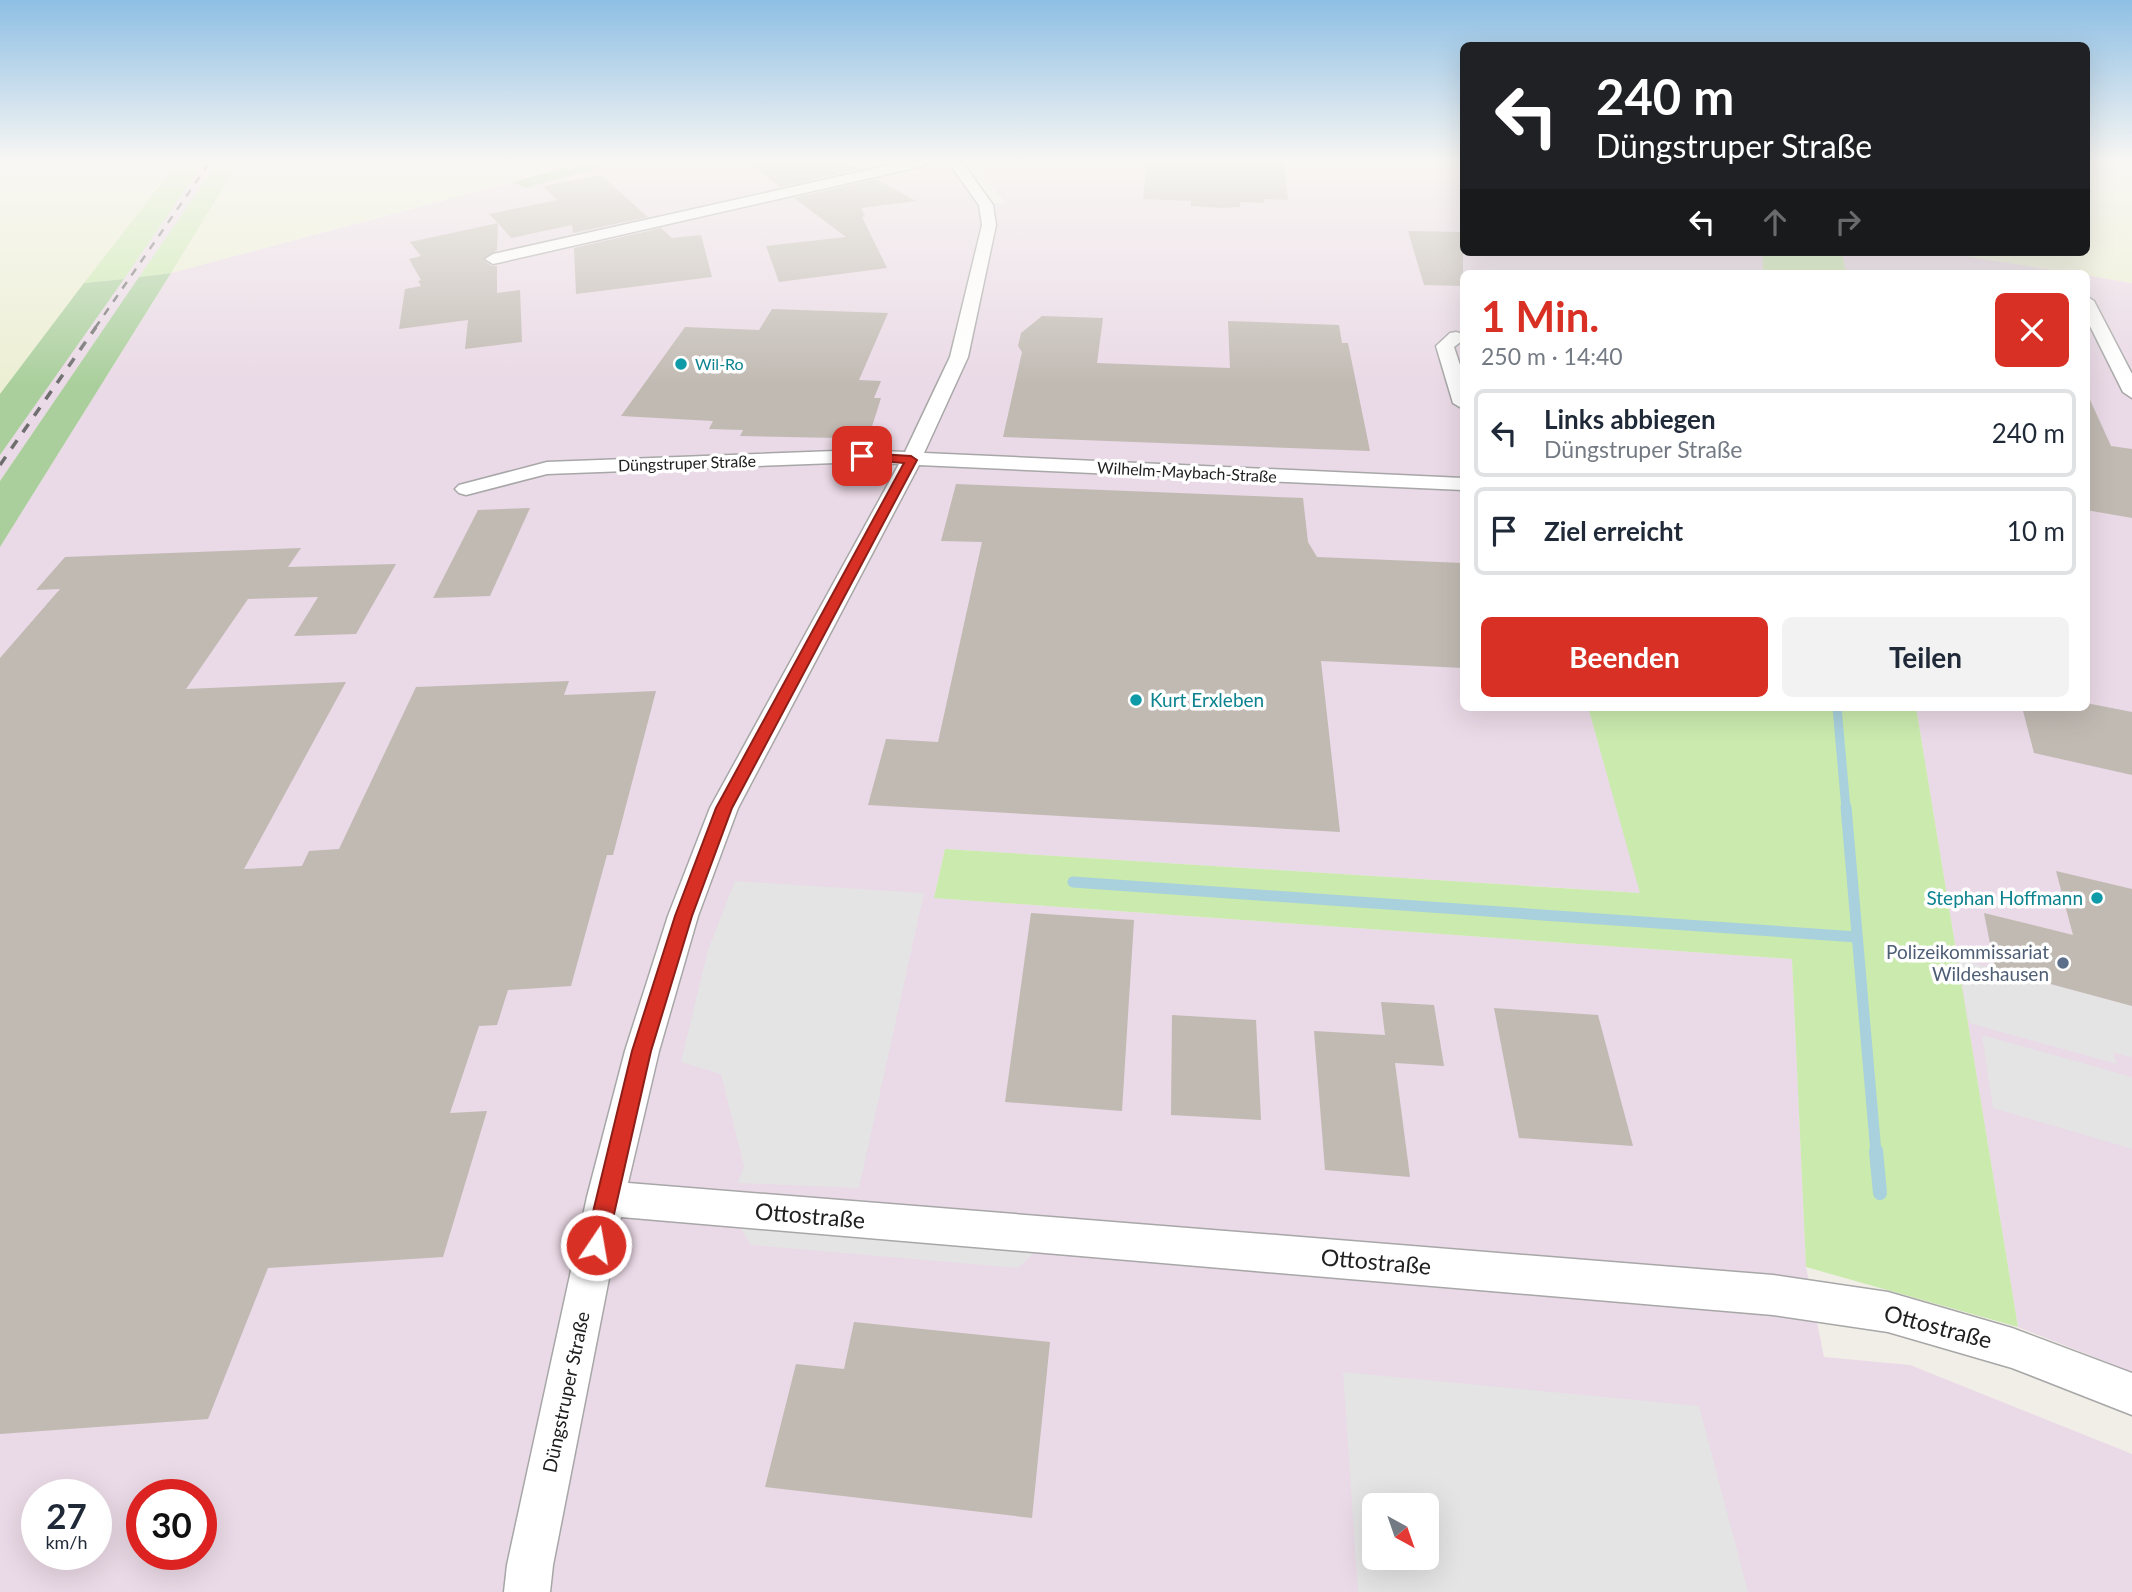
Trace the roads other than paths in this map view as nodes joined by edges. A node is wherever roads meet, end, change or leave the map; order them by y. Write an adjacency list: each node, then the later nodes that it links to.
1 (594, 236): 3 (street)
2 (986, 236): 8 (street, Düngstruper Straße)
3 (493, 259)
4 (2090, 309): 6 (street)
5 (1456, 337): 7 (street)
6 (2132, 392)
7 (1460, 394)
8 (911, 460): 9 (street, Wilhelm-Maybach-Straße); 10 (street, Düngstruper Straße); 11 (street, Düngstruper Straße)
9 (1460, 484)
10 (466, 489)
11 (606, 1197): 12 (street, Ottostraße); 13 (street, Düngstruper Straße)
12 (2132, 1394)
13 (527, 1592)

